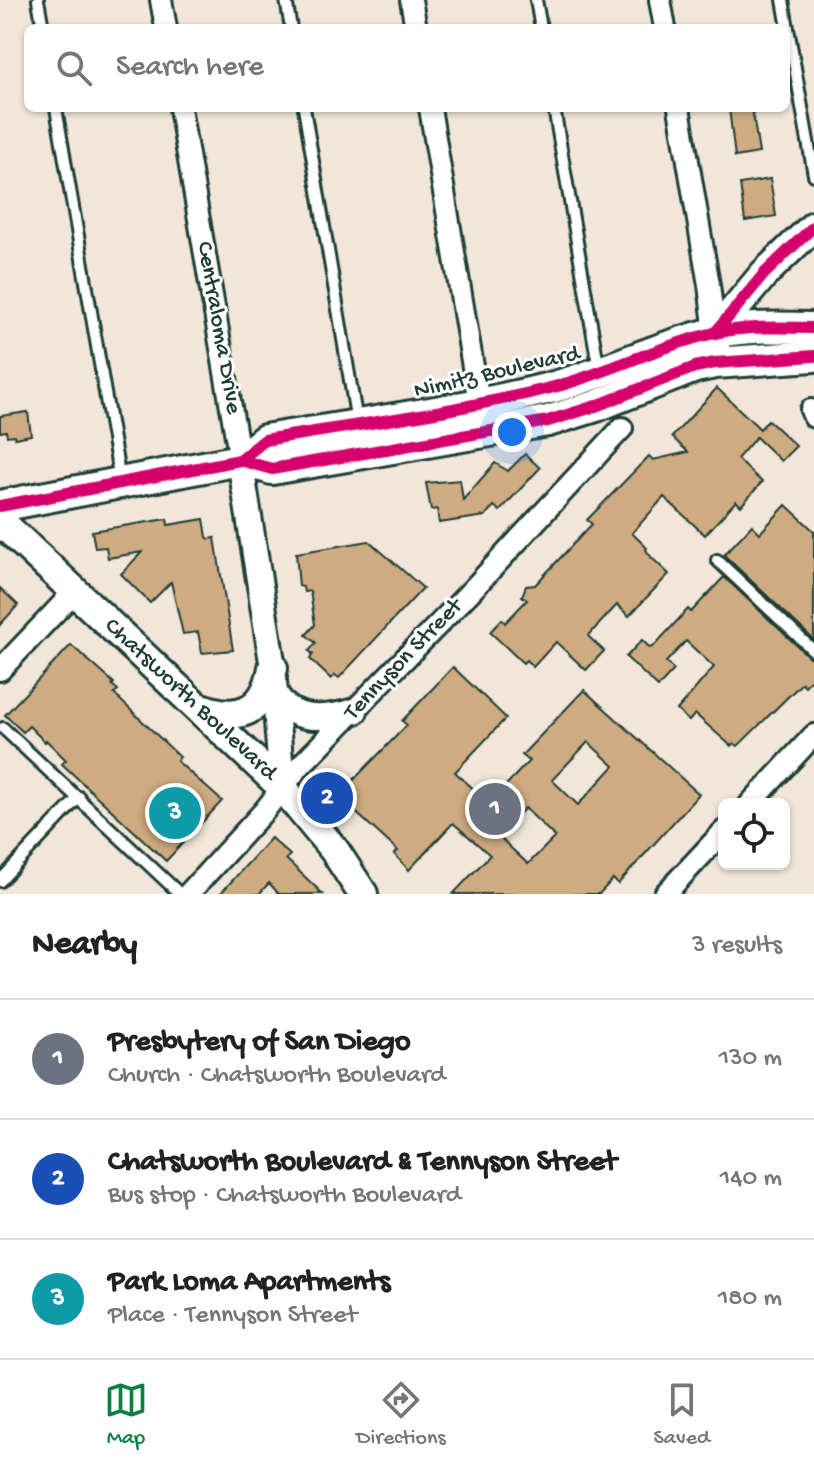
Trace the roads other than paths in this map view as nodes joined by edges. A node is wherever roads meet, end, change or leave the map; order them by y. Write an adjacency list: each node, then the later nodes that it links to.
1 (38, 0): 8 (lane)
2 (161, 0): 9 (street)
3 (286, 0): 10 (lane)
4 (411, 0): 11 (street)
5 (536, 0): 12 (lane)
6 (660, 0): 13 (street)
7 (783, 0): 14 (lane)
8 (42, 24)
9 (165, 24)
10 (290, 24)
11 (415, 24)
12 (540, 24)
13 (664, 24)
14 (787, 24)
15 (790, 40): 22 (lane)
16 (57, 112): 32 (lane)
17 (181, 112): 31 (street, Centraloma Drive)
18 (305, 112): 29 (lane)
19 (431, 112): 28 (street)
20 (555, 112): 27 (lane)
21 (680, 112): 25 (street)
22 (814, 175)
23 (814, 226): 25 (main road)
24 (814, 328): 25 (main road, Nimitz Boulevard)
25 (715, 348): 26 (main road, Nimitz Boulevard); 27 (main road, Nimitz Boulevard); 31 (main road, Nimitz Boulevard)
26 (814, 356)
27 (599, 372): 28 (main road, Nimitz Boulevard)
28 (479, 403): 29 (main road, Nimitz Boulevard)
29 (358, 424): 31 (main road, Nimitz Boulevard)
30 (622, 428): 41 (street, Tennyson Street)
31 (240, 460): 32 (main road, Nimitz Boulevard); 39 (street, Centraloma Drive)
32 (121, 482): 33 (main road, Nimitz Boulevard)
33 (0, 506)
34 (0, 521): 36 (main road, Chatsworth Boulevard)
35 (717, 560): 37 (lane)
36 (75, 591): 38 (street); 40 (main road, Chatsworth Boulevard)
37 (814, 651)
38 (0, 670)
39 (274, 681): 40 (main road); 41 (street); 44 (street, Centraloma Drive)
40 (199, 707): 44 (main road, Chatsworth Boulevard)
41 (355, 711): 44 (street, Tennyson Street)
42 (3, 728): 45 (lane)
43 (814, 735): 46 (street)
44 (282, 787): 50 (street, Tennyson Street); 51 (main road, Chatsworth Boulevard)
45 (79, 797): 48 (lane); 49 (lane)
46 (756, 798)
47 (718, 837): 52 (street)
48 (0, 881)
49 (180, 894)
50 (188, 894)
51 (363, 894)
52 (665, 894)

